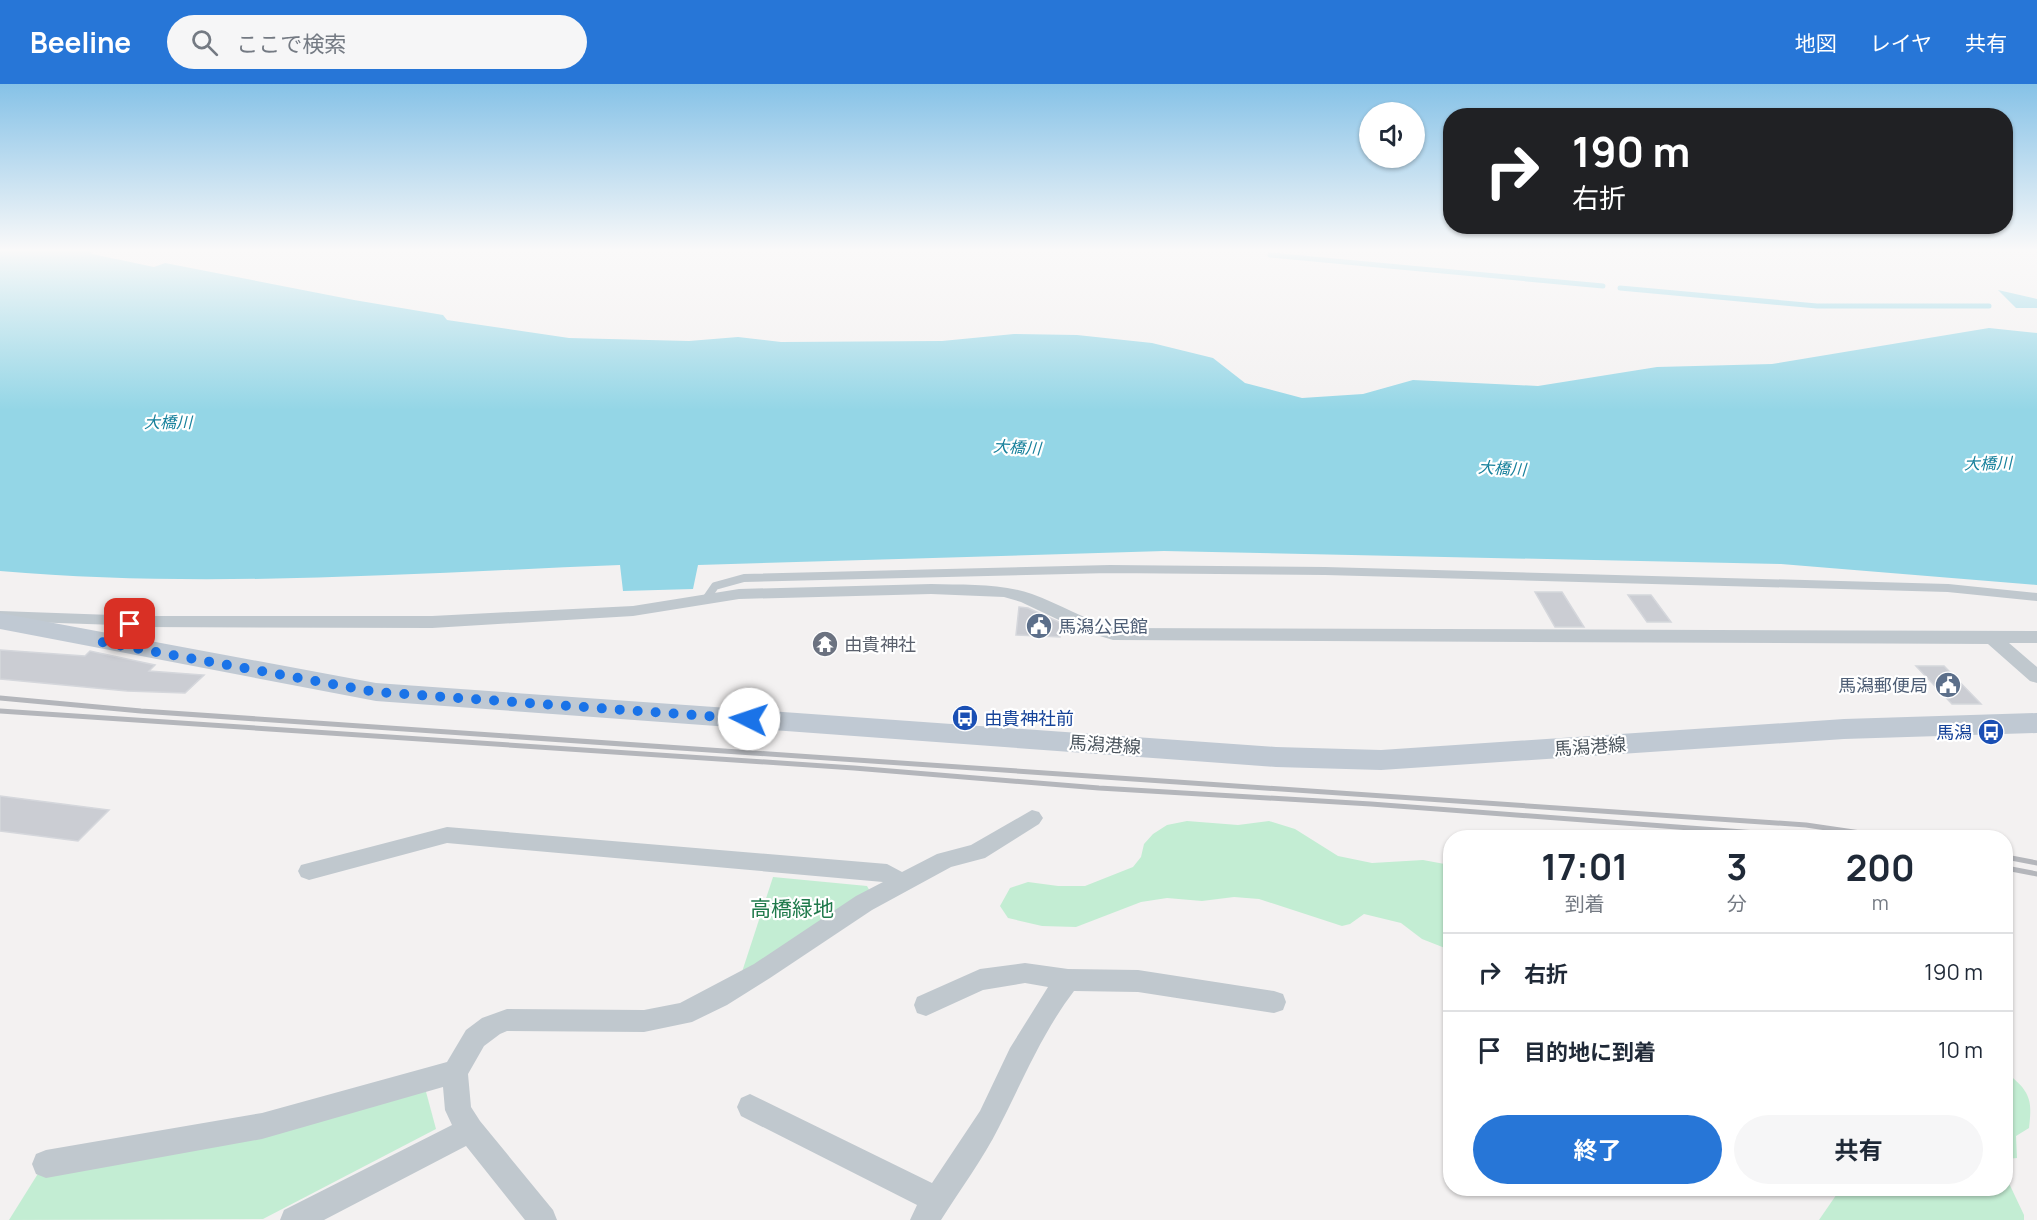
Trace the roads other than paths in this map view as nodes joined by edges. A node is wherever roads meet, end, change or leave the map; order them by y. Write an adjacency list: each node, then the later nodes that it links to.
1 (2037, 597): 2 (lane)
2 (706, 599): 5 (street); 7 (street)
3 (0, 616): 5 (street)
4 (0, 621): 8 (main road, 馬潟港線)
5 (141, 621): 8 (street)
6 (2037, 637): 7 (street)
7 (1992, 638): 9 (street)
8 (101, 642): 10 (main road, 馬潟港線)
9 (2037, 677)
10 (2037, 723)
11 (1032, 818): 13 (street)
12 (309, 871): 13 (street)
13 (901, 883): 17 (street)
14 (1068, 980): 15 (street); 16 (street); 21 (street)
15 (1274, 1002)
16 (926, 1005)
17 (455, 1072): 19 (street); 20 (street)
18 (750, 1107): 21 (street)
19 (470, 1130): 22 (street); 23 (street)
20 (46, 1164)
21 (930, 1210)
22 (294, 1220)
23 (543, 1220)

